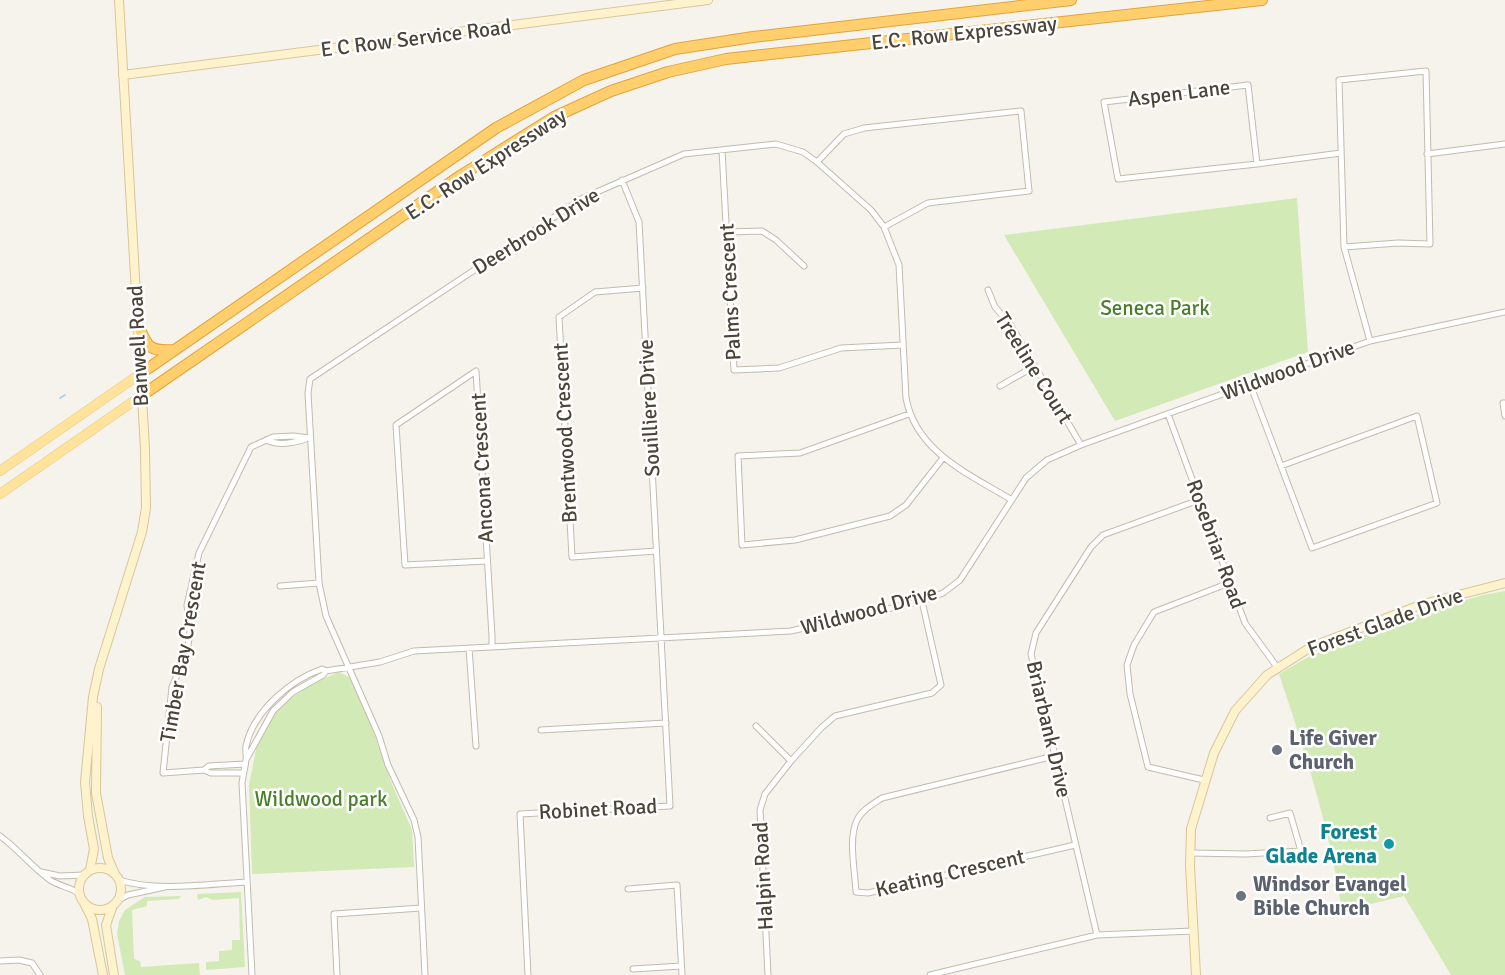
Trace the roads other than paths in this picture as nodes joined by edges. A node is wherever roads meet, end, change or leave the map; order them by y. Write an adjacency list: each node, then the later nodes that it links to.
1 (119, 0): 5 (main road, Banwell Road)
2 (708, 0): 5 (main road, E C Row Service Road)
3 (1071, 0): 23 (highway, E.C. Row Expressway)
4 (1262, 0): 28 (highway, E.C. Row Expressway)
5 (123, 75): 20 (main road, Banwell Road)
6 (1505, 144): 9 (street)
7 (722, 150): 10 (street, Deerbrook Drive); 12 (street, Deerbrook Drive); 14 (street, Palms Crescent)
8 (1341, 153): 9 (street); 11 (street, Aspen Lane); 15 (street)
9 (1427, 154): 15 (street)
10 (817, 162): 13 (street, Deerbrook Drive); 13 (street)
11 (1257, 164): 11 (street, Aspen Lane)
12 (622, 180): 17 (street, Souilliere Drive); 33 (street, Deerbrook Drive)
13 (884, 227): 22 (street, Deerbrook Drive)
14 (727, 232): 16 (street); 22 (street, Palms Crescent)
15 (1344, 247): 21 (street)
16 (804, 266)
17 (643, 288): 41 (street, Souilliere Drive); 41 (street, Brentwood Crescent)
18 (988, 290): 24 (street, Treeline Court)
19 (1505, 312): 21 (street, Wildwood Drive)
20 (137, 322): 23 (highway); 25 (main road, Banwell Road)
21 (1370, 340): 26 (street, Wildwood Drive)
22 (903, 345): 30 (street, Deerbrook Drive)
23 (176, 350): 25 (highway, E.C. Row Expressway)
24 (1035, 366): 27 (street); 34 (street, Treeline Court)
25 (140, 374): 28 (main road, Banwell Road); 37 (main road, E.C. Row Expressway)
26 (1250, 384): 31 (street, Wildwood Drive); 36 (street)
27 (1000, 386)
28 (141, 396): 38 (main road, E.C. Row Expressway); 53 (main road, Banwell Road)
29 (1505, 403): 32 (street)
30 (909, 414): 35 (street, Deerbrook Drive); 35 (street)
31 (1168, 414): 34 (street, Wildwood Drive); 40 (street, Rosebriar Road)
32 (1505, 416)
33 (310, 438): 43 (street); 61 (street, Timber Bay Crescent)
34 (1081, 445): 39 (street, Wildwood Drive)
35 (943, 458): 39 (street, Deerbrook Drive)
36 (1281, 466): 36 (street)
37 (0, 471)
38 (0, 494)
39 (1012, 500): 47 (street, Wildwood Drive)
40 (1199, 500): 44 (street, Rosebriar Road); 58 (street, Briarbank Drive)
41 (656, 551): 48 (street, Souilliere Drive)
42 (487, 561): 42 (street, Ancona Crescent); 49 (street, Ancona Crescent)
43 (319, 583): 46 (street); 51 (street)
44 (1229, 583): 52 (street, Rosebriar Road); 63 (street)
45 (1505, 583): 52 (main road, Forest Glade Drive)
46 (280, 586)
47 (922, 601): 48 (street, Wildwood Drive); 60 (street, Halpin Road)
48 (661, 638): 49 (street, Wildwood Drive); 54 (street, Robinet Road)
49 (492, 647): 50 (street, Wildwood Drive)
50 (469, 648): 51 (street, Wildwood Drive); 57 (street)
51 (349, 666): 59 (street, Wildwood Drive); 76 (street)
52 (1277, 667): 63 (main road, Forest Glade Drive)
53 (96, 686): 69 (main road, Banwell Road); 70 (main road, Banwell Road)
54 (666, 723): 56 (street); 88 (street, Robinet Road)
55 (756, 726): 60 (street)
56 (541, 730)
57 (476, 746)
58 (1054, 756): 66 (street, Briarbank Drive); 66 (street, Keating Crescent)
59 (246, 761): 61 (street, Timber Bay Crescent); 62 (street)
60 (791, 761): 90 (street, Halpin Road)
61 (204, 771): 62 (street, Timber Bay Crescent)
62 (243, 773): 71 (street)
63 (1204, 780): 67 (main road, Forest Glade Drive)
64 (1270, 818): 67 (street)
65 (0, 836): 68 (street)
66 (1075, 844): 78 (street, Briarbank Drive)
67 (1190, 853): 77 (main road, Forest Glade Drive)
68 (39, 872): 69 (street); 74 (street)
69 (87, 872): 70 (main road); 74 (main road)
70 (117, 877): 72 (street); 75 (main road)
71 (247, 882): 72 (street); 85 (street)
72 (169, 886): 75 (street)
73 (628, 889): 80 (street)
74 (81, 897): 75 (main road); 83 (main road)
75 (116, 903): 84 (main road)
76 (422, 908): 86 (street); 87 (street)
77 (1193, 931): 78 (street); 92 (main road, Forest Glade Drive)
78 (1097, 935): 91 (street)
79 (0, 961): 82 (street)
80 (681, 966): 81 (street); 89 (street)
81 (633, 969)
82 (40, 975)
83 (103, 975)
84 (114, 975)
85 (252, 975)
86 (338, 975)
87 (425, 975)
88 (528, 975)
89 (682, 975)
90 (768, 975)
91 (930, 975)
92 (1196, 975)

